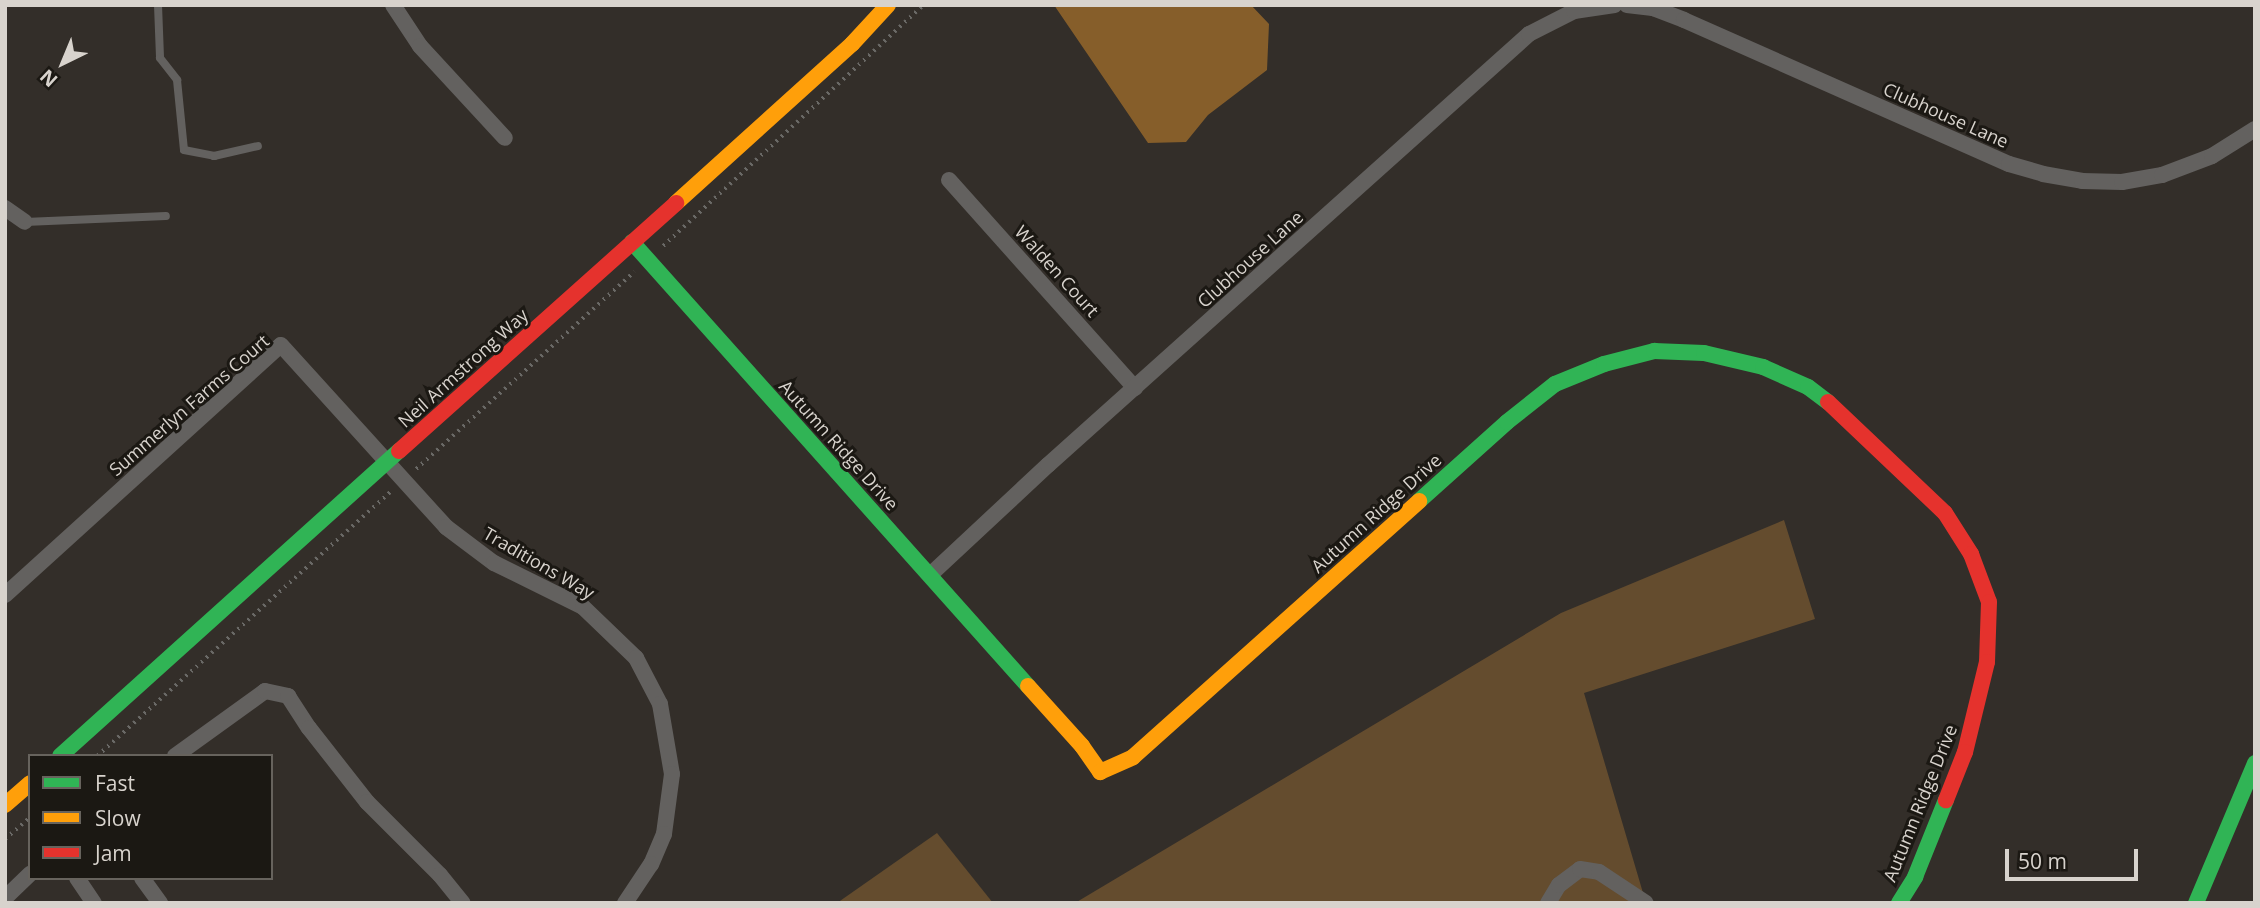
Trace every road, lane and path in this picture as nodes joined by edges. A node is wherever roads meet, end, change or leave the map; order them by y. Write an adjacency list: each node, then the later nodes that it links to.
1 (158, 5): 10 (lane)
2 (393, 5): 9 (street)
3 (888, 5): 15 (street, Neil Armstrong Way)
4 (923, 5): 16 (path)
5 (1615, 5): 17 (street, Clubhouse Lane)
6 (1627, 5): 7 (street, Clubhouse Lane)
7 (1654, 7): 8 (street, Clubhouse Lane)
8 (2255, 129)
9 (505, 138)
10 (258, 146)
11 (949, 180): 17 (street, Walden Court)
12 (5, 208): 14 (street)
13 (166, 216): 14 (lane)
14 (25, 222)
15 (632, 242): 16 (street, Autumn Ridge Drive); 18 (street, Neil Armstrong Way)
16 (647, 261): 19 (path); 20 (street, Autumn Ridge Drive)
17 (1135, 388): 20 (street, Clubhouse Lane)
18 (386, 463): 19 (street, Traditions Way); 21 (street, Summerlyn Farms Court); 22 (street, Neil Armstrong Way)
19 (402, 481): 23 (path); 37 (street, Traditions Way)
20 (930, 575): 40 (street, Autumn Ridge Drive)
21 (5, 595)
22 (62, 754)
23 (99, 754)
24 (178, 754): 36 (street)
25 (2255, 763): 41 (street)
26 (28, 785): 27 (street)
27 (5, 805)
28 (28, 819): 29 (path)
29 (5, 839)
30 (28, 876): 33 (street)
31 (78, 880): 34 (street)
32 (143, 880): 35 (street)
33 (5, 898)
34 (94, 903)
35 (160, 903)
36 (463, 903)
37 (625, 903)
38 (1548, 903): 39 (street)
39 (1646, 903)
40 (1899, 903)
41 (2196, 903)

